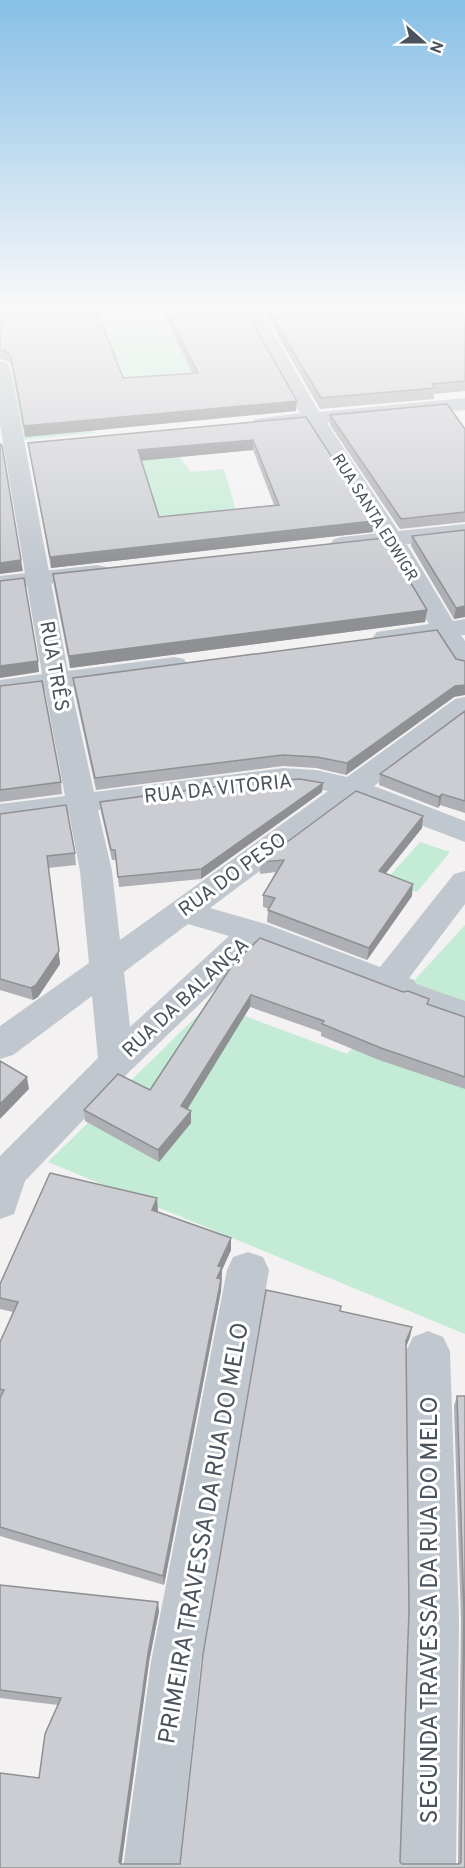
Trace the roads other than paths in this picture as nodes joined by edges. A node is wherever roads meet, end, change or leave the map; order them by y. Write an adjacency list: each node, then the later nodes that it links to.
1 (6, 395): 6 (street, RUA TRÊS)
2 (301, 395): 4 (street, RUA SANTA EDWIGR)
3 (465, 404): 4 (street)
4 (314, 418): 5 (street); 8 (street, RUA SANTA EDWIGR)
5 (244, 424)
6 (16, 445): 11 (street, RUA TRÊS)
7 (465, 531): 8 (street)
8 (391, 538): 9 (street); 13 (street, RUA SANTA EDWIGR)
9 (320, 546)
10 (122, 569): 11 (street)
11 (40, 579): 12 (street); 17 (street, RUA TRÊS)
12 (0, 583)
13 (455, 628): 14 (street); 16 (street, RUA SANTA EDWIGR)
14 (365, 639)
15 (193, 662): 17 (street)
16 (465, 663)
17 (56, 680): 18 (street); 21 (street, RUA TRÊS)
18 (0, 688)
19 (465, 705): 20 (street, RUA DO PESO)
20 (350, 789): 21 (street, RUA DA VITORIA); 23 (street, RUA DA VITORIA); 25 (street, RUA DO PESO)
21 (81, 804): 22 (street, RUA DA VITORIA); 27 (street, RUA TRÊS)
22 (0, 814)
23 (465, 832)
24 (465, 882): 28 (street)
25 (181, 911): 26 (street, RUA DA BALANÇA); 27 (street, RUA DO PESO)
26 (254, 932): 28 (street, RUA DA BALANÇA); 31 (street, RUA DA BALANÇA)
27 (106, 966): 30 (street, RUA DO PESO); 31 (street, RUA DA BALANÇA)
28 (394, 986): 29 (lane)
29 (465, 1011)
30 (0, 1045)
31 (116, 1062): 32 (street, RUA DA BALANÇA)
32 (3, 1181)
33 (248, 1270): 35 (street, PRIMEIRA TRAVESSA DA RUA DO MELO)
34 (428, 1351): 36 (street, SEGUNDA TRAVESSA DA RUA DO MELO)
35 (151, 1868)
36 (428, 1868)

